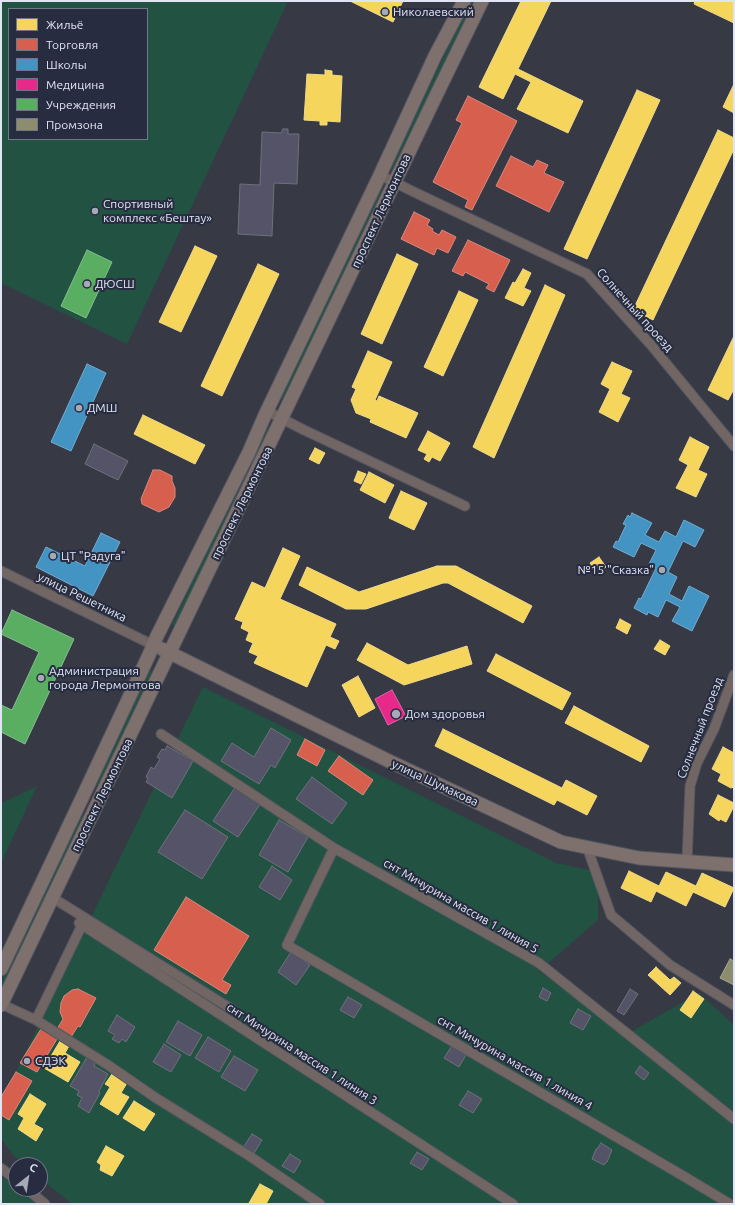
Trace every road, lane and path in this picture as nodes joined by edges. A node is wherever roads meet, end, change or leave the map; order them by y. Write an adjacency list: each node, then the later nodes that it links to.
1 (464, 1): 3 (street, проспект Лермонтова)
2 (482, 1): 4 (street, проспект Лермонтова)
3 (380, 175): 4 (street, Солнечный проезд); 5 (street, проспект Лермонтова)
4 (395, 182): 6 (street, проспект Лермонтова); 7 (street, Солнечный проезд)
5 (267, 411): 6 (street); 10 (street, проспект Лермонтова)
6 (282, 419): 8 (street); 11 (street, проспект Лермонтова)
7 (734, 446)
8 (465, 506)
9 (1, 571): 10 (street, улица Решетника)
10 (153, 645): 11 (street, улица Шумакова); 19 (street, проспект Лермонтова)
11 (170, 652): 14 (street, улица Шумакова); 18 (street, проспект Лермонтова)
12 (734, 675): 16 (street, Солнечный проезд)
13 (161, 734): 15 (street, снт Мичурина массив 1 линия 5)
14 (588, 847): 16 (street, улица Шумакова); 21 (street)
15 (334, 848): 24 (street, снт Мичурина массив 1 линия 5); 29 (street, снт Мичурина массив 1 линия 4)
16 (687, 862): 17 (street, улица Шумакова)
17 (734, 866)
18 (53, 898): 20 (street, проспект Лермонтова); 22 (street)
19 (1, 969)
20 (1, 1005): 23 (street)
21 (734, 1005)
22 (233, 1010)
23 (36, 1020): 27 (street); 28 (street, снт Мичурина массив 1 линия 3)
24 (734, 1119)
25 (37, 1197): 26 (street)
26 (45, 1204)
27 (320, 1204)
28 (512, 1204)
29 (730, 1204)

